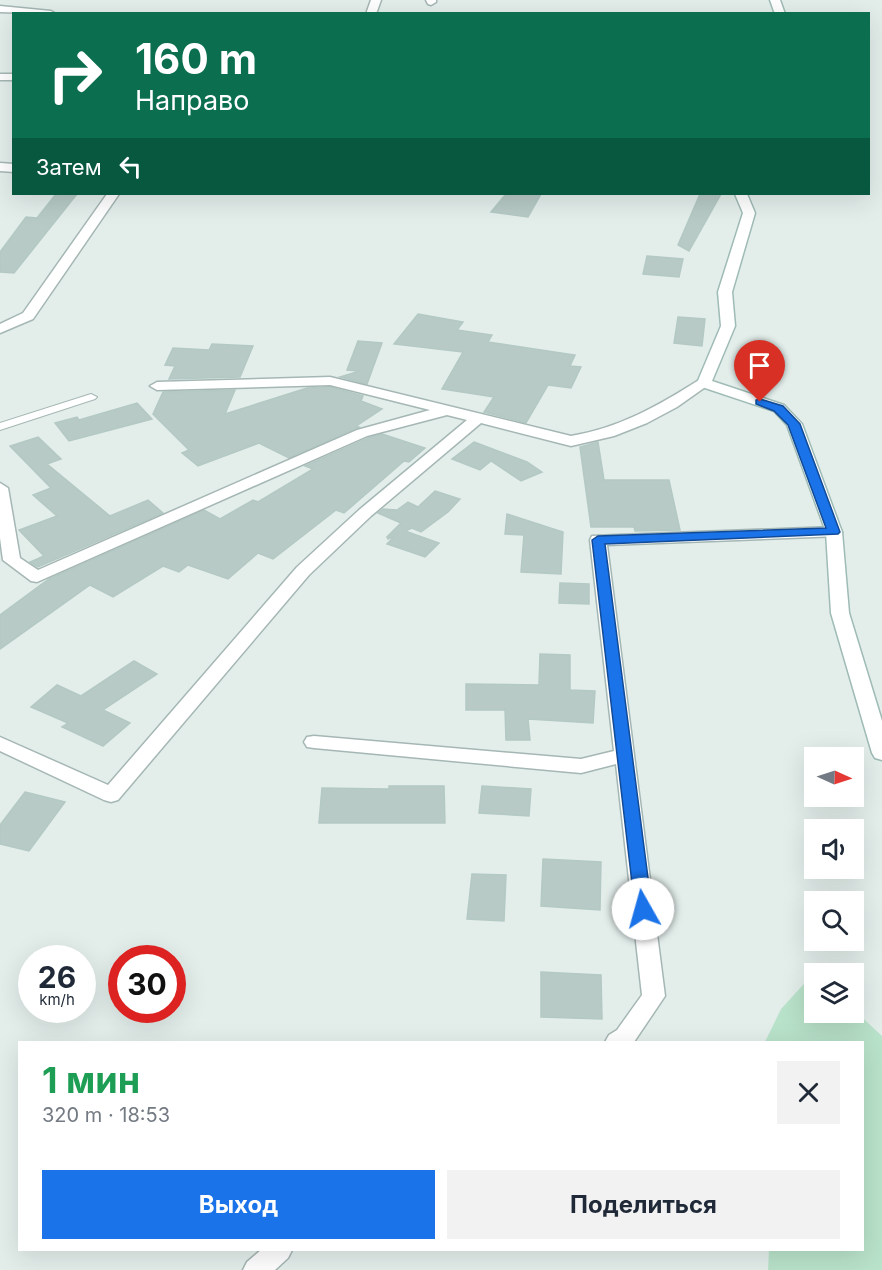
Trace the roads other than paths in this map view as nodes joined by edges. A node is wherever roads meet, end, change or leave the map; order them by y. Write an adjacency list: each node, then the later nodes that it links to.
1 (0, 9): 2 (street)
2 (31, 12)
3 (112, 195): 5 (street)
4 (741, 195): 6 (street)
5 (0, 329)
6 (704, 383): 10 (street); 13 (street)
7 (157, 386): 9 (street)
8 (91, 397): 11 (lane)
9 (450, 410): 10 (street); 14 (street)
10 (479, 417): 16 (street)
11 (0, 427)
12 (0, 488): 14 (street)
13 (834, 532): 17 (street); 18 (street)
14 (6, 565)
15 (314, 742): 18 (street)
16 (0, 744)
17 (882, 753)
18 (624, 755): 19 (street)
19 (618, 1041)
20 (278, 1251): 21 (street)
21 (255, 1270)

